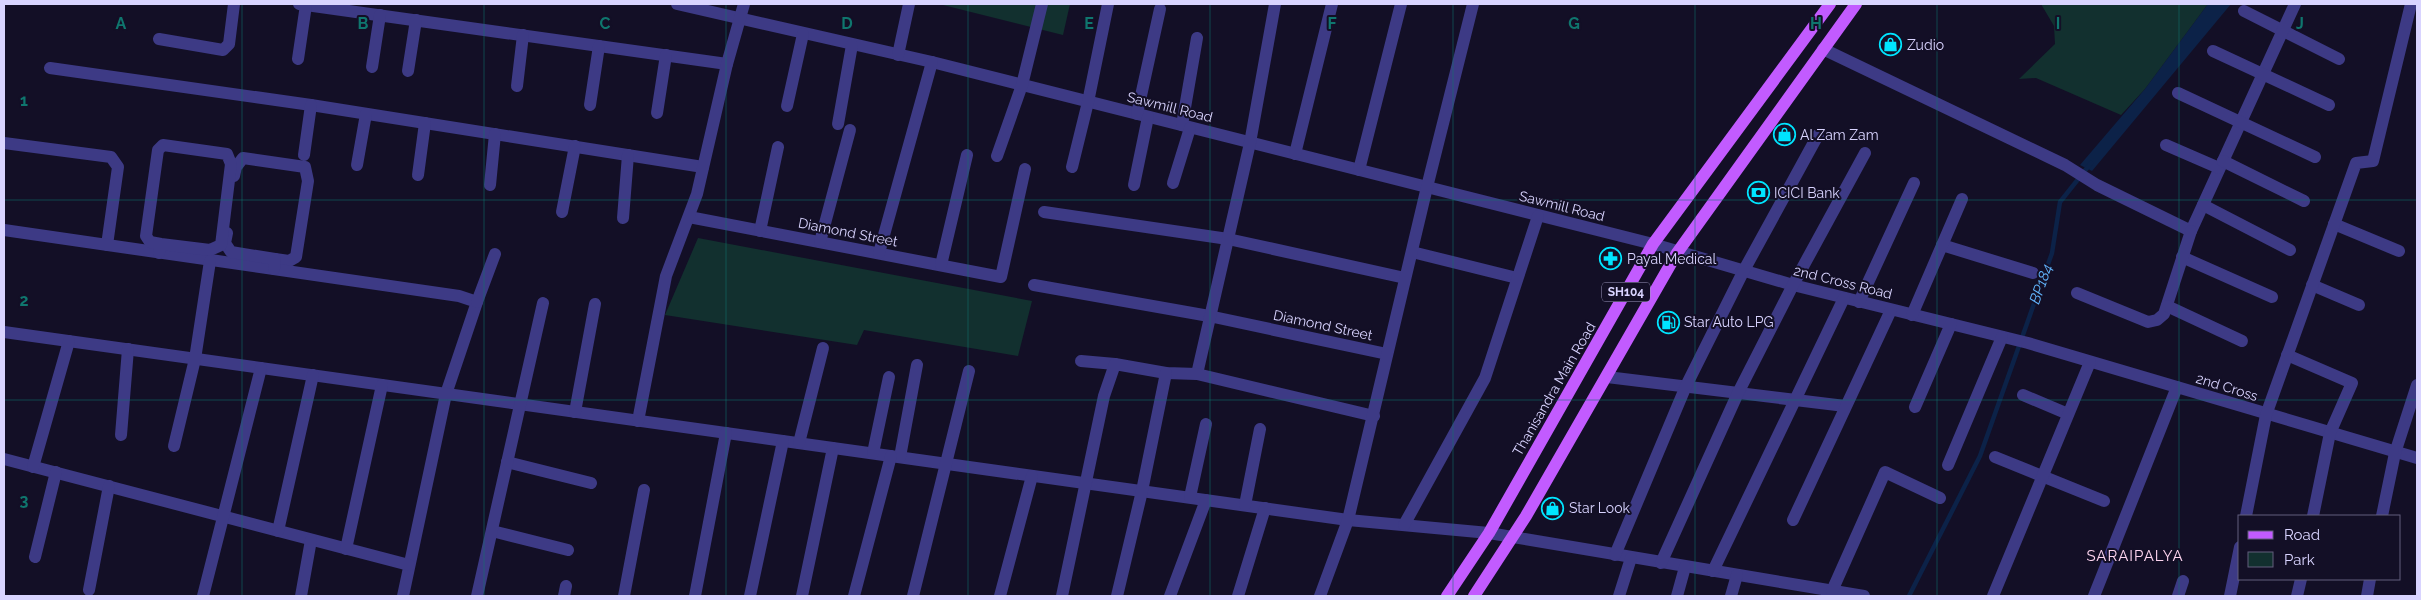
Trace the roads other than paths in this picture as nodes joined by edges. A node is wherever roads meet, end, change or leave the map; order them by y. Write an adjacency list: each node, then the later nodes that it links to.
1 (234, 4): 25 (street)
2 (303, 4): 18 (street); 32 (street)
3 (677, 4): 20 (street, Sawmill Road)
4 (744, 4): 20 (street)
5 (909, 4): 31 (street)
6 (1042, 4): 40 (street)
7 (1108, 4): 43 (street)
8 (1274, 4): 59 (street)
9 (1332, 4): 64 (street)
10 (1401, 4): 75 (street)
11 (1473, 4): 81 (street)
12 (1830, 4): 96 (main road, Thanisandra Main Road / SH104)
13 (1856, 4): 28 (main road, SH104)
14 (2295, 4): 21 (street)
15 (2411, 4): 90 (street)
16 (1160, 9): 50 (street)
17 (2244, 11): 21 (street)
18 (380, 15): 19 (street); 36 (street)
19 (416, 20): 23 (street); 38 (street)
20 (741, 20): 22 (street, Sawmill Road); 35 (street)
21 (2282, 30): 33 (street); 39 (street)
22 (803, 34): 26 (street, Sawmill Road); 46 (street)
23 (523, 35): 27 (street); 41 (street)
24 (1198, 38): 54 (street)
25 (159, 39)
26 (852, 45): 31 (street, Sawmill Road); 53 (street)
27 (599, 46): 30 (street); 45 (street)
28 (1823, 49): 93 (street); 104 (main road, SH104)
29 (2213, 51): 39 (street)
30 (666, 55): 35 (street); 48 (street)
31 (898, 55): 34 (street, Sawmill Road)
32 (298, 59)
33 (2339, 59)
34 (932, 62): 40 (street, Sawmill Road); 103 (street)
35 (727, 64): 72 (street)
36 (372, 67)
37 (50, 68): 44 (street)
38 (408, 71)
39 (2262, 75): 47 (street); 51 (street)
40 (1022, 85): 43 (street, Sawmill Road); 68 (street)
41 (517, 86)
42 (2178, 93): 51 (street)
43 (1088, 102): 50 (street, Sawmill Road); 73 (street)
44 (311, 105): 49 (street); 65 (street)
45 (590, 105)
46 (787, 106)
47 (2329, 106)
48 (657, 113)
49 (366, 114): 52 (street); 71 (street)
50 (1142, 116): 54 (street, Sawmill Road); 80 (street)
51 (2240, 122): 69 (street); 70 (street)
52 (425, 123): 56 (street); 76 (street)
53 (838, 124)
54 (1186, 127): 59 (street, Sawmill Road); 77 (street)
55 (850, 130): 95 (street)
56 (495, 134): 61 (street); 79 (street)
57 (1818, 135): 110 (street)
58 (4, 143): 97 (street)
59 (1250, 143): 64 (street, Sawmill Road); 94 (street)
60 (2166, 145): 70 (street)
61 (575, 146): 66 (street); 85 (street)
62 (778, 147): 92 (street)
63 (1865, 153): 116 (street)
64 (1295, 154): 75 (street, Sawmill Road)
65 (304, 155)
66 (628, 155): 72 (street); 89 (street)
67 (967, 155): 109 (street)
68 (997, 156)
69 (2315, 157)
70 (2221, 164): 83 (street); 84 (street)
71 (357, 165)
72 (703, 167): 88 (street)
73 (1072, 167)
74 (1025, 169): 109 (street, Diamond Street)
75 (1359, 170): 81 (street, Sawmill Road)
76 (418, 175)
77 (1173, 183)
78 (1914, 183): 121 (street)
79 (490, 184)
80 (1134, 185)
81 (1427, 187): 87 (street, Sawmill Road); 102 (street)
82 (1962, 199): 98 (street)
83 (2304, 201)
84 (2202, 205): 93 (street); 100 (street)
85 (562, 212)
86 (1044, 212): 94 (street)
87 (1538, 216): 96 (street, Sawmill Road); 113 (street)
88 (688, 217): 92 (street, Diamond Street); 166 (street)
89 (623, 218)
90 (2334, 224): 101 (street); 115 (street)
91 (4, 230): 97 (street)
92 (760, 231): 95 (street, Diamond Street)
93 (2191, 232): 106 (street)
94 (1228, 239): 112 (street); 128 (street)
95 (820, 242): 103 (street, Diamond Street)
96 (1654, 244): 104 (street, 2nd Cross Road); 209 (main road, Thanisandra Main Road / SH104)
97 (107, 245): 99 (street)
98 (1942, 245): 111 (street); 127 (street)
99 (160, 249): 99 (street); 107 (street)
100 (2290, 250)
101 (2399, 251)
102 (1412, 252): 112 (street); 113 (street)
103 (879, 253): 109 (street, Diamond Street)
104 (1677, 253): 110 (street, 2nd Cross Road); 149 (main road, SH104)
105 (494, 254): 120 (street)
106 (2182, 257): 118 (street); 125 (street)
107 (210, 261): 108 (street); 139 (street)
108 (274, 264): 108 (street); 120 (street)
109 (941, 265)
110 (1743, 272): 116 (street, 2nd Cross Road); 153 (street)
111 (2033, 273)
112 (1405, 278): 137 (street)
113 (1517, 278): 206 (street)
114 (1034, 285): 128 (street, Diamond Street)
115 (2312, 285): 124 (street); 138 (street)
116 (1793, 286): 119 (street, 2nd Cross Road); 155 (street)
117 (2077, 293): 125 (street)
118 (2272, 297)
119 (1844, 298): 121 (street, 2nd Cross Road); 158 (street)
120 (477, 302): 156 (street)
121 (1859, 302): 126 (street, 2nd Cross Road)
122 (543, 303): 159 (street)
123 (595, 304): 162 (street)
124 (2359, 305)
125 (2167, 306): 133 (street)
126 (1891, 310): 127 (street, 2nd Cross Road); 160 (street)
127 (1912, 315): 129 (street, 2nd Cross Road)
128 (1209, 316): 137 (street, Diamond Street); 147 (street)
129 (1951, 324): 131 (street, 2nd Cross Road); 161 (street)
130 (4, 332): 132 (street)
131 (2008, 338): 134 (street, 2nd Cross Road); 184 (street)
132 (69, 341): 136 (street); 185 (street)
133 (2242, 341)
134 (2028, 343): 141 (street, 2nd Cross)
135 (823, 348): 173 (street)
136 (128, 350): 139 (street); 171 (street)
137 (1387, 354): 165 (street, Diamond Street)
138 (2287, 355): 164 (street); 170 (street)
139 (195, 359): 144 (street); 174 (street)
140 (1081, 361): 142 (street)
141 (2090, 362): 154 (street, 2nd Cross); 163 (street)
142 (1115, 364): 146 (street); 190 (street)
143 (917, 365): 178 (street)
144 (261, 368): 148 (street); 203 (street)
145 (969, 371): 183 (street)
146 (1166, 373): 147 (street); 193 (street)
147 (1197, 374): 165 (street)
148 (313, 375): 151 (street); 207 (street)
149 (1607, 376): 153 (street); 210 (main road, SH104)
150 (889, 377): 176 (street)
151 (382, 385): 156 (street); 212 (street)
152 (2417, 385): 177 (street)
153 (1686, 386): 155 (street); 214 (street)
154 (2177, 387): 164 (street, 2nd Cross); 252 (street)
155 (1738, 393): 158 (street); 218 (street)
156 (446, 394): 159 (street); 219 (street)
157 (2022, 395): 163 (street)
158 (1794, 400): 160 (street); 221 (street)
159 (521, 404): 162 (street); 182 (street)
160 (1845, 406): 205 (street)
161 (1915, 407)
162 (575, 412): 166 (street)
163 (2068, 414): 187 (street)
164 (2266, 415): 170 (street, 2nd Cross); 200 (street)
165 (1374, 416): 204 (street, Diamond Street)
166 (638, 421): 169 (street)
167 (1206, 424): 194 (street)
168 (1260, 429): 198 (street)
169 (726, 433): 172 (street); 234 (street)
170 (2330, 433): 177 (street, 2nd Cross); 201 (street)
171 (121, 435)
172 (783, 441): 173 (street); 235 (street)
173 (800, 443): 175 (street)
174 (174, 446)
175 (833, 448): 176 (street); 236 (street)
176 (873, 453): 178 (street)
177 (2395, 453): 180 (street, 2nd Cross); 202 (street)
178 (896, 456): 183 (street); 237 (street)
179 (1995, 457): 187 (street)
180 (2417, 458)
181 (4, 459): 185 (street)
182 (507, 462): 189 (street); 208 (street)
183 (945, 463): 188 (street); 238 (street)
184 (1948, 464)
185 (34, 467): 186 (street)
186 (56, 472): 191 (street); 215 (street)
187 (2043, 475): 197 (street); 251 (street)
188 (1032, 476): 190 (street); 239 (street)
189 (591, 482)
190 (1087, 483): 193 (street); 240 (street)
191 (109, 486): 203 (street); 226 (street)
192 (644, 490): 233 (street)
193 (1142, 491): 194 (street); 241 (street)
194 (1190, 498): 196 (street)
195 (1940, 498): 227 (street)
196 (1206, 500): 198 (street); 242 (street)
197 (2104, 501)
198 (1245, 505): 199 (street)
199 (1265, 508): 204 (street); 243 (street)
200 (2246, 515)
201 (2313, 515)
202 (2382, 515)
203 (222, 517): 207 (street); 229 (street)
204 (1348, 520): 206 (street); 244 (street, Diamond Street)
205 (1793, 520)
206 (1404, 525): 209 (street)
207 (278, 531): 211 (street)
208 (492, 532): 213 (street); 232 (street)
209 (1489, 533): 210 (street); 245 (main road, Thanisandra Main Road / SH104)
210 (1512, 538): 214 (street); 246 (main road, SH104)
211 (311, 540): 212 (street); 230 (street)
212 (346, 548): 219 (street)
213 (568, 550)
214 (1615, 555): 217 (street)
215 (35, 557)
216 (2238, 557): 254 (street)
217 (1631, 558): 218 (street); 247 (street)
218 (1661, 563): 220 (street)
219 (409, 565): 231 (street)
220 (1684, 566): 221 (street); 248 (street)
221 (1713, 571): 222 (street)
222 (1737, 575): 228 (street); 249 (street)
223 (2301, 580): 255 (street)
224 (2370, 580): 256 (street)
225 (2183, 581): 253 (street)
226 (89, 590)
227 (1832, 591): 228 (street); 250 (street)
228 (1806, 592)
229 (203, 596)
230 (301, 596)
231 (402, 596)
232 (477, 596)
233 (624, 596)
234 (695, 596)
235 (750, 596)
236 (802, 596)
237 (854, 596)
238 (914, 596)
239 (1000, 596)
240 (1062, 596)
241 (1117, 596)
242 (1170, 596)
243 (1238, 596)
244 (1320, 596)
245 (1447, 596)
246 (1474, 596)
247 (1619, 596)
248 (1677, 596)
249 (1731, 596)
250 (1864, 596)
251 (1993, 596)
252 (2094, 596)
253 (2178, 596)
254 (2230, 596)
255 (2297, 596)
256 (2367, 596)

